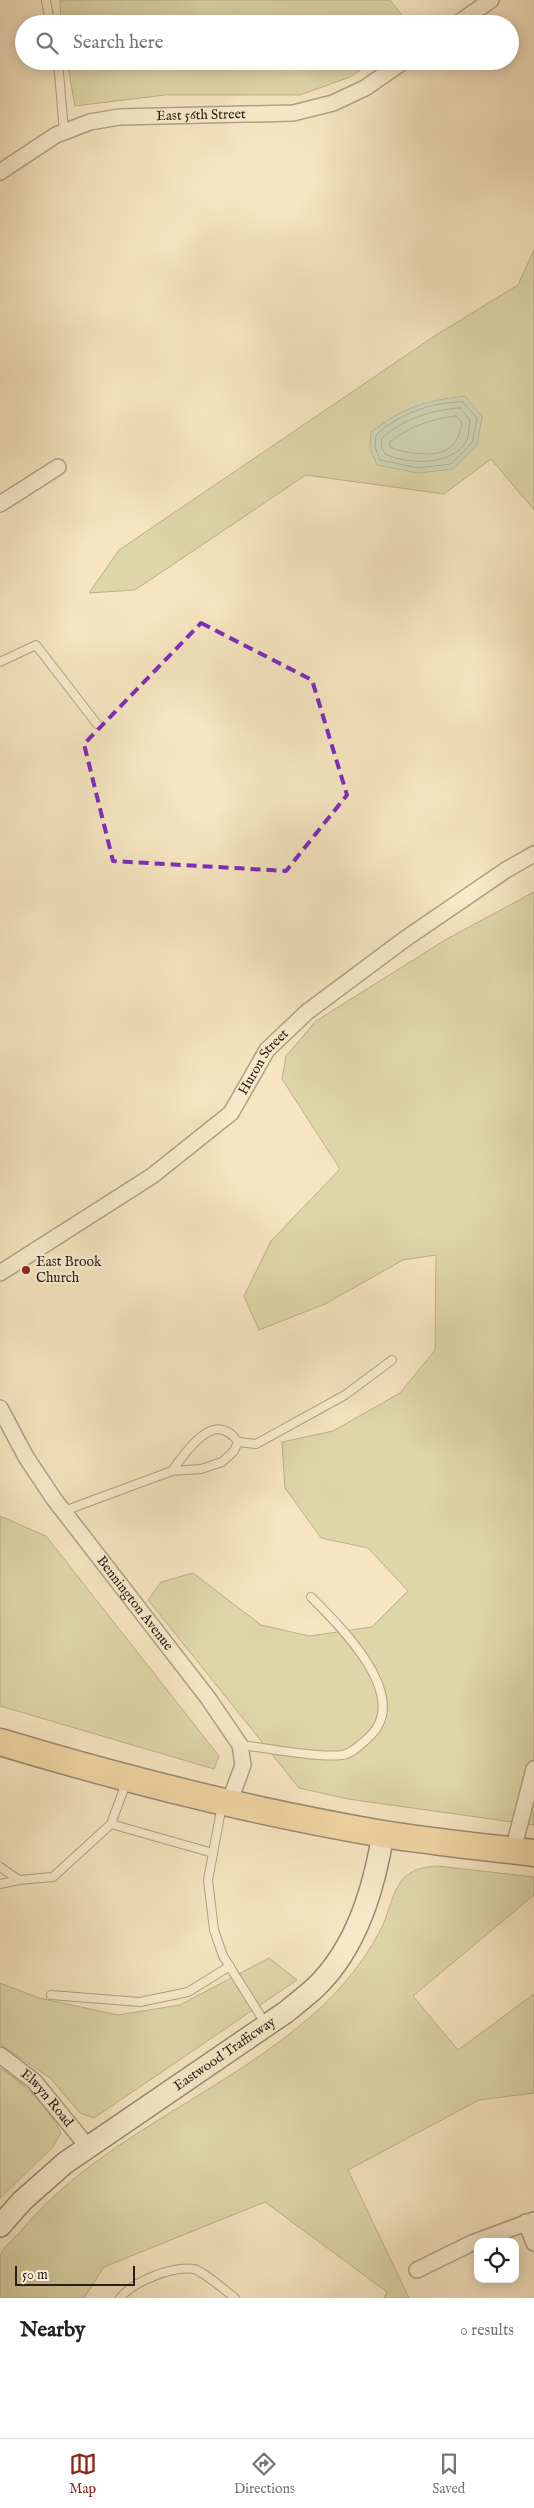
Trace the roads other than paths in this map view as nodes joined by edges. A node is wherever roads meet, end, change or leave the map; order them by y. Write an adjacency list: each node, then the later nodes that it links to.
1 (46, 0): 3 (lane)
2 (491, 0): 4 (street)
3 (48, 15)
4 (470, 15)
5 (59, 70): 7 (lane)
6 (391, 70): 7 (street, East 56th Street)
7 (64, 132): 8 (street, East 56th Street)
8 (0, 172)
9 (58, 467): 10 (street)
10 (0, 504)
11 (0, 662): 12 (lane)
12 (97, 724)
13 (534, 854): 14 (street, Huron Street)
14 (0, 1273)
15 (392, 1360): 17 (lane)
16 (0, 1408): 19 (street, Bennington Avenue)
17 (238, 1442): 18 (lane); 18 (lane)
18 (172, 1471): 19 (lane)
19 (64, 1511): 22 (street, Bennington Avenue)
20 (311, 1597): 22 (lane)
21 (0, 1742): 24 (highway)
22 (240, 1745): 25 (street)
23 (534, 1769): 28 (street)
24 (128, 1778): 25 (highway); 26 (lane)
25 (226, 1802): 27 (highway); 29 (lane)
26 (110, 1824): 29 (lane); 31 (lane)
27 (383, 1834): 28 (highway); 35 (main road, Eastwood Trafficway)
28 (524, 1852)
29 (214, 1853): 33 (lane)
30 (0, 1867): 31 (lane)
31 (19, 1880): 32 (lane)
32 (0, 1884)
33 (230, 1966): 34 (lane); 35 (lane)
34 (52, 1995)
35 (266, 2025): 37 (main road, Eastwood Trafficway)
36 (0, 2056): 37 (street, Elwyn Road)
37 (88, 2147): 39 (main road, Eastwood Trafficway)
38 (530, 2221): 40 (street); 41 (street)
39 (0, 2226)
40 (534, 2243)
41 (417, 2270)
42 (120, 2298): 43 (lane)
43 (236, 2298)

